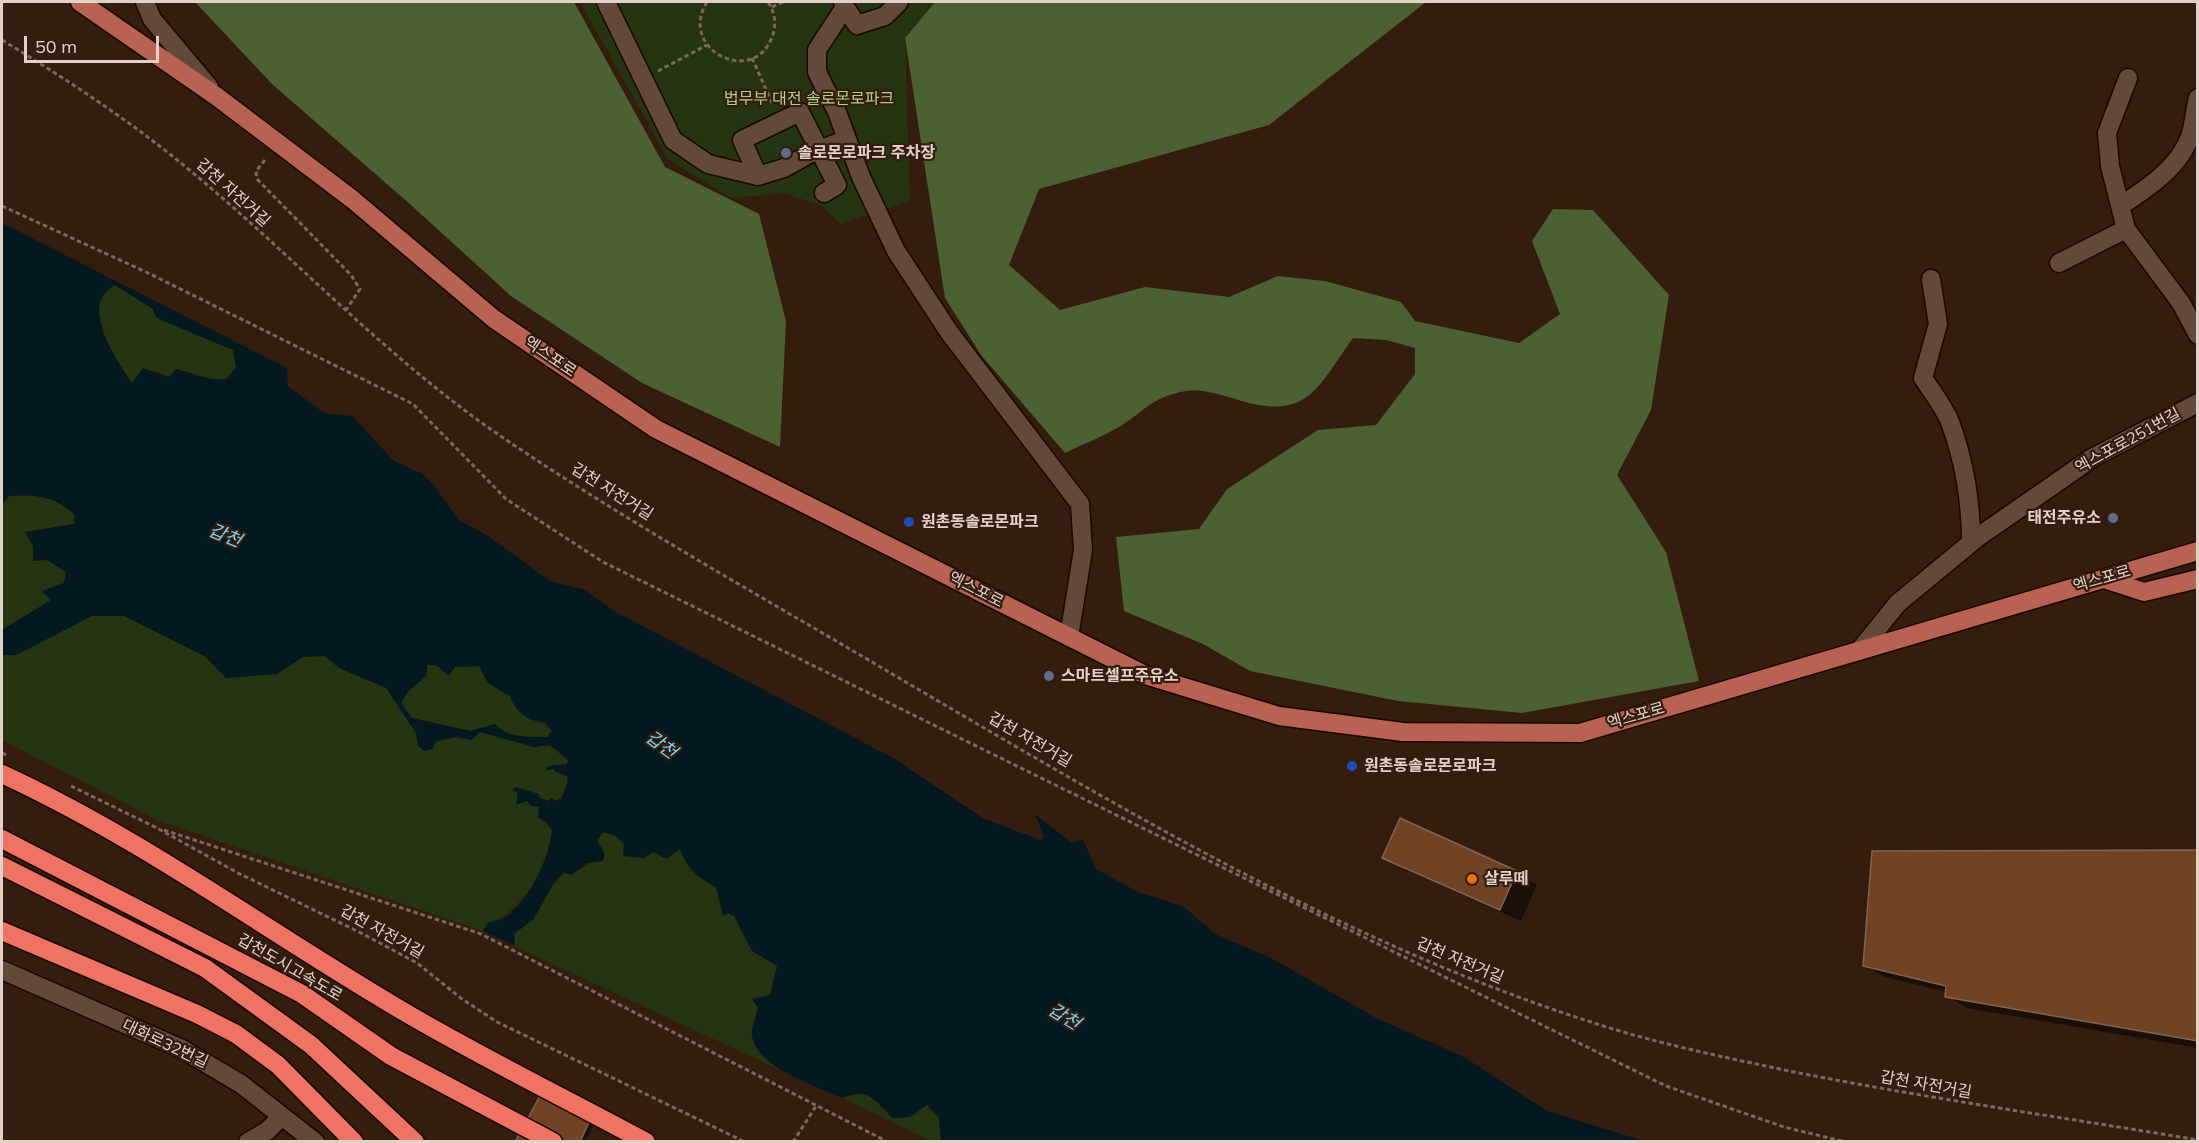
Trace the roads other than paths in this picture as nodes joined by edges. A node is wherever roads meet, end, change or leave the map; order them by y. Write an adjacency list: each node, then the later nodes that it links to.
1 (80, 2): 7 (main road, 엑스포로)
2 (145, 2): 7 (street)
3 (606, 2): 11 (street)
4 (899, 2): 5 (street)
5 (844, 4): 9 (street)
6 (2128, 78): 13 (street)
7 (216, 96): 23 (main road, 엑스포로)
8 (2198, 98): 13 (street)
9 (847, 139): 10 (street); 23 (street)
10 (819, 150): 11 (street); 11 (street); 12 (street)
11 (758, 176)
12 (824, 193)
13 (2120, 206): 14 (street)
14 (2126, 229): 15 (street); 17 (street)
15 (2059, 263)
16 (1931, 279): 19 (street)
17 (2198, 335)
18 (2198, 403): 19 (street, 엑스포로251번길)
19 (1971, 543): 24 (street, 엑스포로251번길)
20 (2198, 551): 21 (main road, 엑스포로)
21 (2104, 579): 22 (main road); 24 (main road, 엑스포로)
22 (2198, 579)
23 (1069, 636): 24 (main road, 엑스포로)
24 (1859, 651)
25 (2, 774): 36 (highway)
26 (2, 839): 35 (highway, 갑천도시고속도로)
27 (2, 866): 34 (highway)
28 (2, 931): 33 (highway)
29 (2, 969): 30 (street, 대화로32번길)
30 (282, 1116): 31 (street); 32 (street, 대화로32번길)
31 (248, 1142)
32 (315, 1142)
33 (354, 1142)
34 (415, 1142)
35 (552, 1142)
36 (646, 1142)

